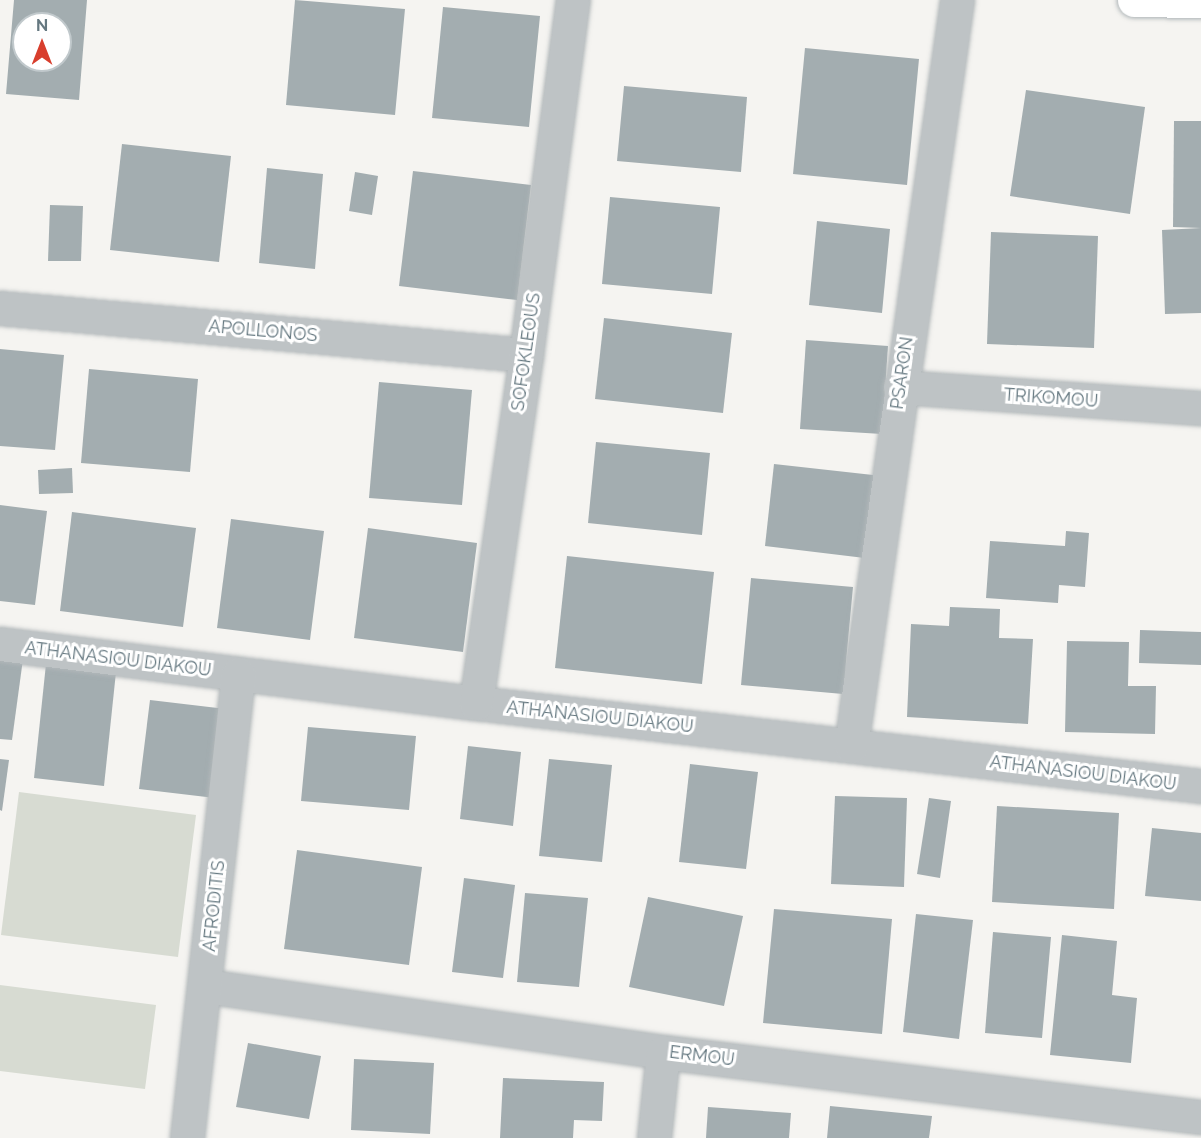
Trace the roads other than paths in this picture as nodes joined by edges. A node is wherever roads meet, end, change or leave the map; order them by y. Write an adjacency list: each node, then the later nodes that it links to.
1 (573, 0): 6 (street, SOFOKLEOUS)
2 (957, 0): 7 (street, PSARON)
3 (1134, 0): 4 (main road)
4 (1201, 1)
5 (0, 308): 6 (street, APOLLONOS)
6 (526, 355): 11 (street, SOFOKLEOUS)
7 (900, 387): 8 (street, TRIKOMOU); 12 (street, PSARON)
8 (1201, 408)
9 (0, 644): 10 (street, ATHANASIOU DIAKOU)
10 (238, 674): 11 (street, ATHANASIOU DIAKOU); 14 (street, AFRODITIS)
11 (476, 703): 12 (street, ATHANASIOU DIAKOU)
12 (851, 746): 13 (street, ATHANASIOU DIAKOU)
13 (1201, 786)
14 (205, 986): 15 (street, ERMOU); 17 (street, AFRODITIS)
15 (663, 1052): 16 (street, ERMOU); 18 (street)
16 (1201, 1117)
17 (187, 1138)
18 (654, 1138)

